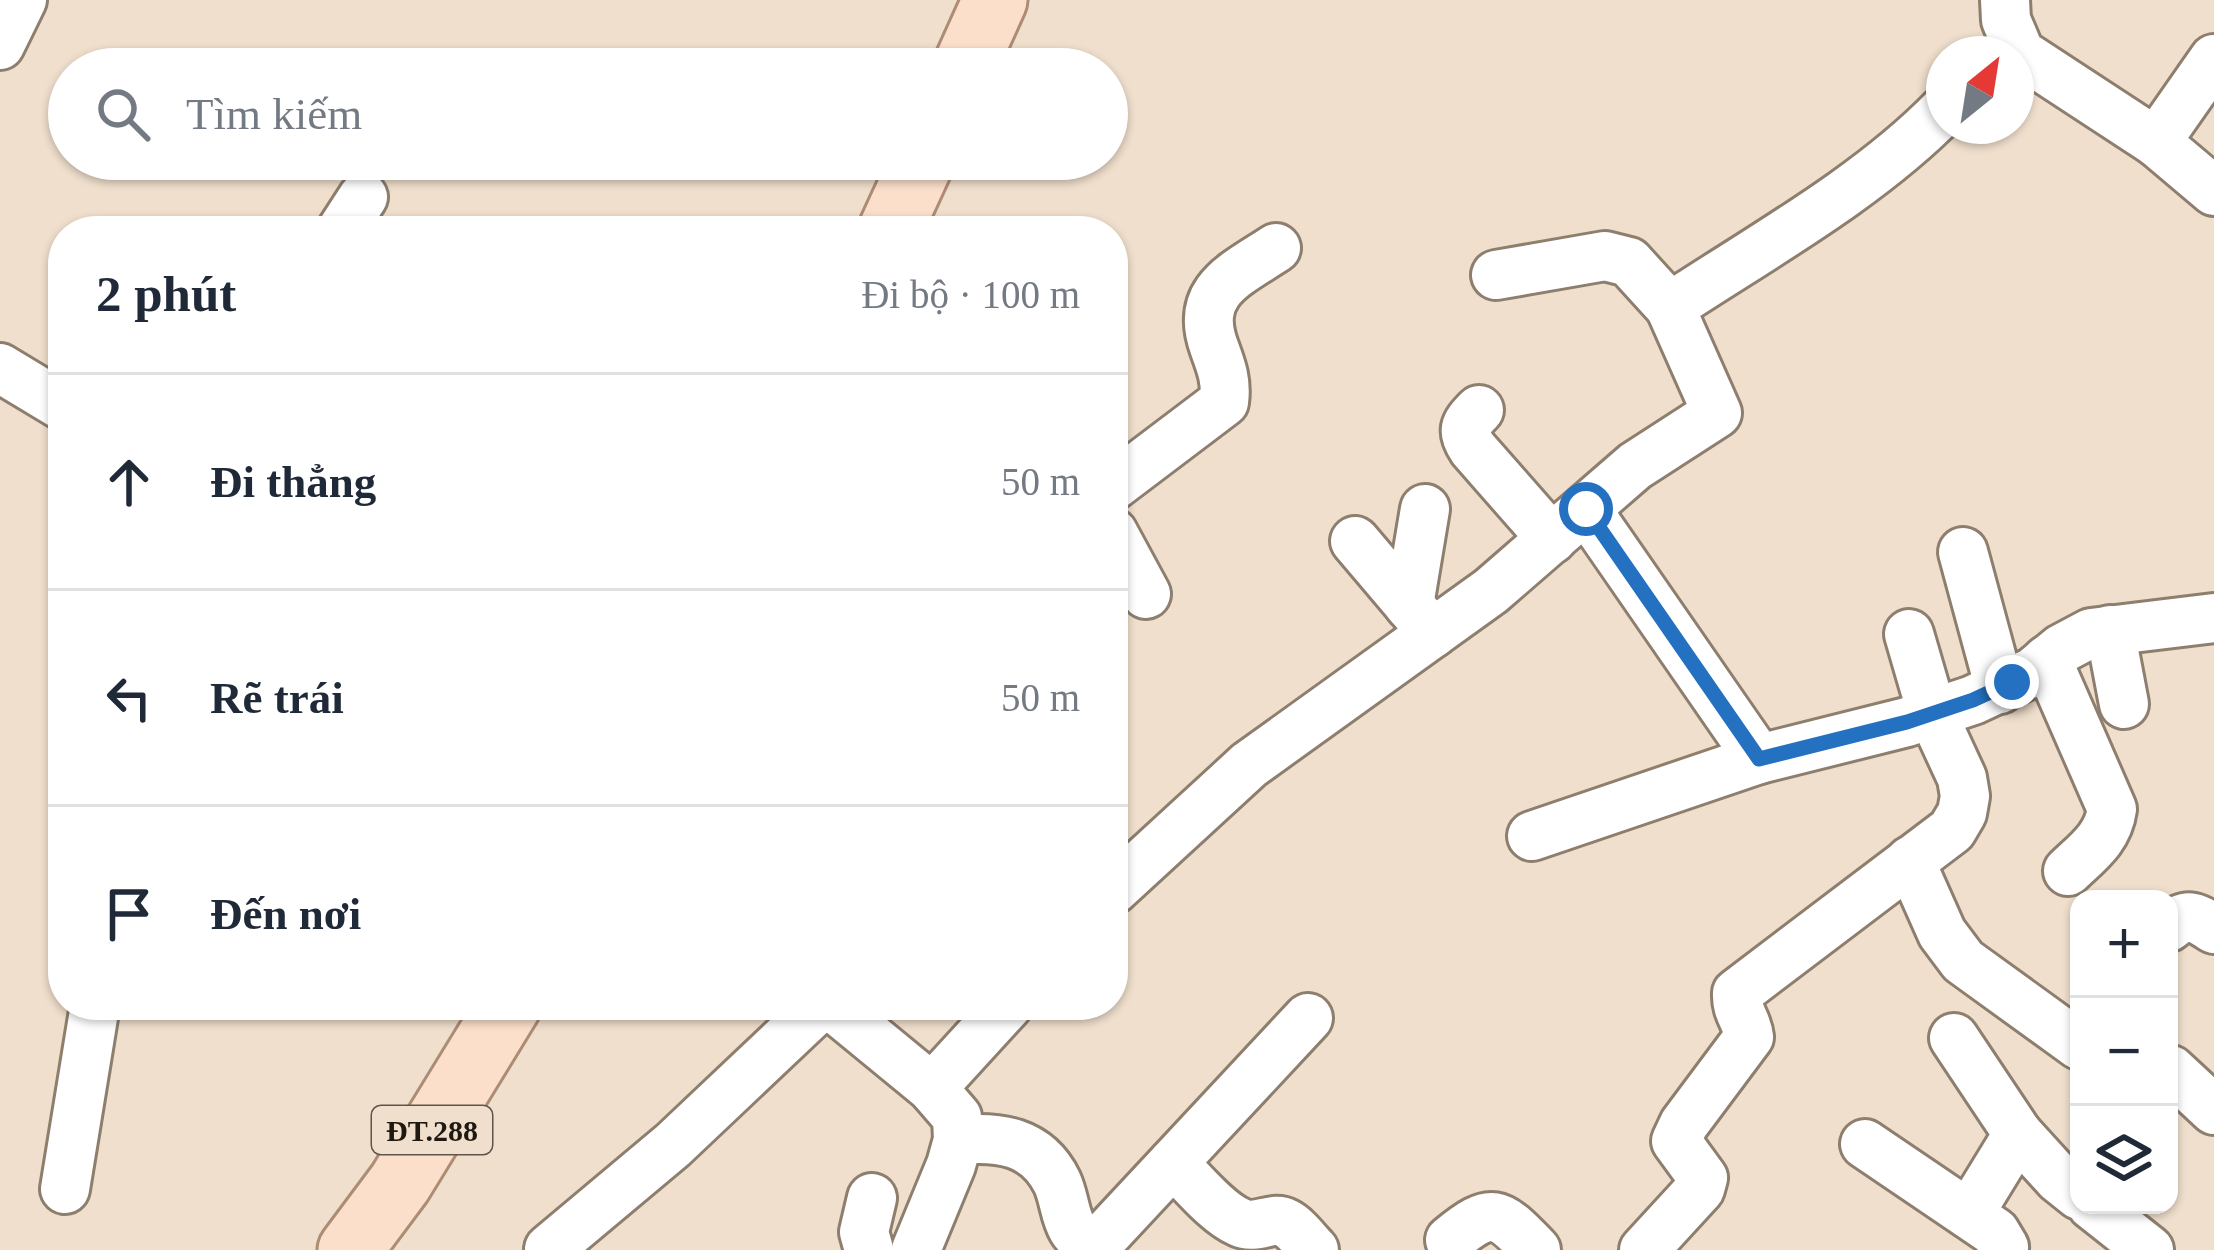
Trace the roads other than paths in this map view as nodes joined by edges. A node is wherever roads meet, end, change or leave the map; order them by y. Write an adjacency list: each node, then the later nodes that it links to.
1 (22, 0): 4 (street)
2 (995, 0): 5 (main road)
3 (2006, 31): 8 (street)
4 (0, 45)
5 (973, 48)
6 (2214, 59): 8 (street)
7 (1926, 129): 14 (street)
8 (2156, 142): 10 (street)
9 (913, 180): 11 (main road)
10 (2214, 191)
11 (897, 216)
12 (1276, 248): 18 (street)
13 (1496, 275): 14 (street)
14 (1670, 307): 20 (street)
15 (0, 368): 16 (street)
16 (48, 397)
17 (1479, 410): 20 (street)
18 (1128, 475)
19 (1424, 509): 25 (street)
20 (1569, 524): 25 (street); 33 (street)
21 (1354, 542): 25 (street)
22 (1963, 552): 30 (street)
23 (1128, 559): 24 (street)
24 (1147, 594)
25 (1421, 618): 37 (street)
26 (2214, 618): 27 (street)
27 (2110, 630): 29 (street); 31 (street)
28 (1909, 634): 32 (street)
29 (2047, 660): 30 (street); 36 (street)
30 (2000, 689): 32 (street)
31 (2124, 704)
32 (1932, 712): 33 (street); 35 (street)
33 (1759, 759): 34 (street)
34 (1532, 836)
35 (1910, 861): 47 (street); 68 (street)
36 (2068, 871)
37 (1128, 876)
38 (2178, 920): 39 (street)
39 (2214, 929)
40 (1308, 1018): 54 (street)
41 (93, 1020): 56 (street)
42 (499, 1020): 63 (main road, ĐT.288)
43 (834, 1020): 61 (street)
44 (858, 1020): 49 (street)
45 (994, 1020): 49 (street)
46 (1954, 1038): 51 (street)
47 (2070, 1038)
48 (2178, 1077): 50 (street)
49 (932, 1088): 52 (street)
50 (2214, 1110)
51 (2018, 1134): 55 (street); 58 (street)
52 (958, 1140): 54 (street); 65 (street)
53 (1865, 1144): 58 (street)
54 (1173, 1163): 66 (street)
55 (2070, 1187)
56 (65, 1190)
57 (872, 1198): 64 (street)
58 (1970, 1214): 62 (street)
59 (2104, 1214): 69 (street)
60 (1450, 1240): 67 (street)
61 (549, 1249)
62 (2006, 1249)
63 (350, 1250)
64 (869, 1250)
65 (916, 1250)
66 (1314, 1250)
67 (1535, 1250)
68 (1645, 1250)
69 (2150, 1250)

